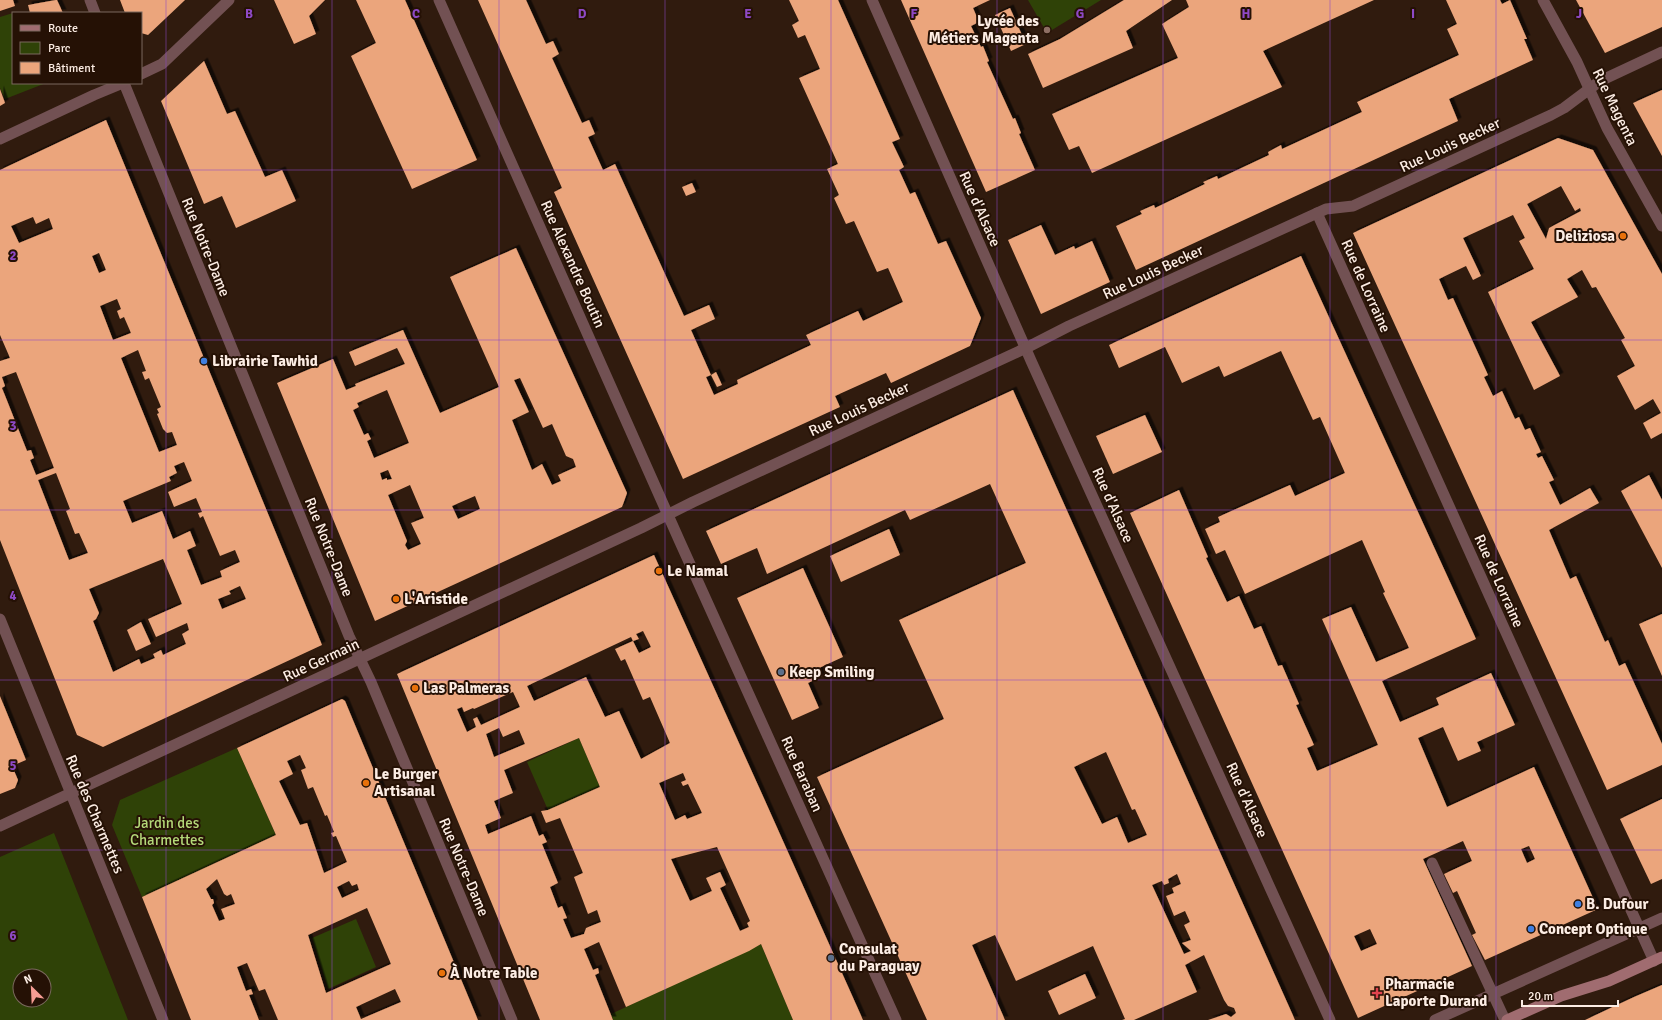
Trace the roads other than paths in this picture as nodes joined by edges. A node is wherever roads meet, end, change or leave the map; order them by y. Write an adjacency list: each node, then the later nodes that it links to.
1 (90, 0): 6 (street)
2 (229, 0): 8 (street)
3 (439, 0): 16 (street, Rue Alexandre Boutin)
4 (872, 0): 15 (street, Rue d'Alsace)
5 (1543, 0): 11 (street, Rue Magenta)
6 (95, 12)
7 (1662, 52): 11 (street, Rue Louis Becker)
8 (142, 74)
9 (120, 84): 12 (street)
10 (123, 84): 20 (street, Rue Notre-Dame)
11 (1589, 90): 13 (street, Rue Louis Becker); 14 (street, Rue Magenta)
12 (0, 139)
13 (1317, 213): 15 (street, Rue Louis Becker); 25 (street, Rue de Lorraine)
14 (1662, 226)
15 (1026, 348): 16 (street, Rue Louis Becker); 31 (street, Rue d'Alsace)
16 (668, 514): 17 (street, Rue Louis Becker); 18 (street, Rue Alexandre Boutin)
17 (654, 521): 20 (street, Rue Germain)
18 (680, 541): 30 (street, Rue Baraban)
19 (0, 618): 21 (street, Rue des Charmettes)
20 (360, 658): 21 (street, Rue Germain); 29 (street, Rue Notre-Dame)
21 (72, 794): 22 (street, Rue Germain); 28 (street, Rue des Charmettes)
22 (0, 826)
23 (1432, 863): 27 (street)
24 (1662, 918): 25 (street)
25 (1639, 928): 26 (street, Rue de Lorraine); 27 (street)
26 (1658, 959): 33 (main road)
27 (1494, 993): 32 (street); 33 (street)
28 (163, 1020)
29 (512, 1020)
30 (896, 1020)
31 (1330, 1020)
32 (1435, 1020)
33 (1506, 1020)

